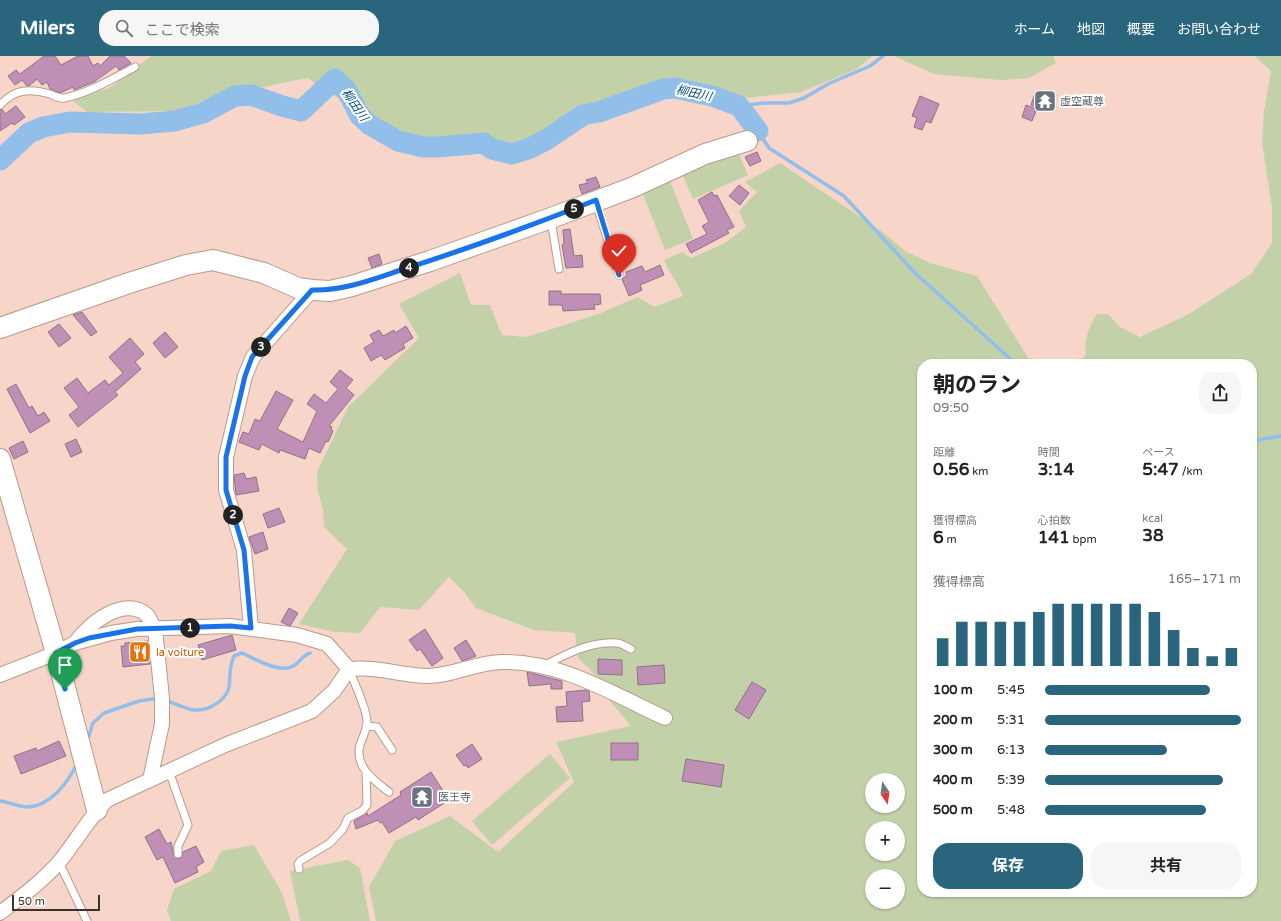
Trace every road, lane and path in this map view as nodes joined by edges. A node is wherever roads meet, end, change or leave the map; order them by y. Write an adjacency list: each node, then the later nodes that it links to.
1 (135, 67): 2 (lane)
2 (0, 105)
3 (747, 141): 4 (street)
4 (596, 200): 5 (street); 7 (lane)
5 (551, 218): 6 (lane); 8 (street)
6 (559, 269)
7 (619, 275)
8 (312, 290): 9 (street); 11 (street)
9 (0, 328)
10 (0, 459): 15 (street)
11 (251, 628): 12 (street); 17 (street)
12 (155, 629): 13 (street); 13 (street); 24 (street)
13 (75, 643): 15 (street)
14 (631, 649): 16 (lane)
15 (56, 653): 18 (street); 26 (street)
16 (542, 666): 17 (street); 19 (street)
17 (349, 669): 20 (lane); 22 (street)
18 (0, 675)
19 (665, 718)
20 (366, 726): 21 (lane); 23 (lane)
21 (392, 750)
22 (169, 771): 24 (street); 27 (lane)
23 (366, 772): 25 (lane); 29 (lane)
24 (150, 780): 26 (street)
25 (389, 792)
26 (97, 810): 28 (street)
27 (178, 854)
28 (59, 862): 30 (street); 31 (lane)
29 (299, 869)
30 (0, 913)
31 (87, 921)

